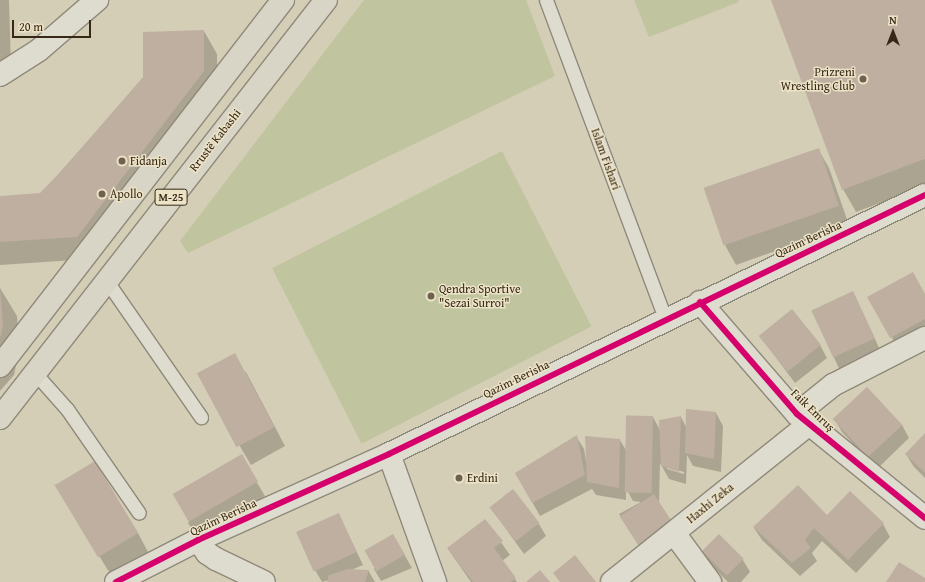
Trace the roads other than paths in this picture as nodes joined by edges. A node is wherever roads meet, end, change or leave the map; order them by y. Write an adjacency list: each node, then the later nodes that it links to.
1 (97, 0): 5 (street)
2 (283, 0): 11 (main road, M-25)
3 (326, 0): 7 (main road, Rrustë Kabashi / M-25)
4 (546, 0): 9 (lane, Islam Fishari)
5 (0, 75)
6 (925, 195): 8 (street, Qazim Berisha)
7 (106, 280): 12 (main road, Rrustë Kabashi / M-25); 13 (lane)
8 (700, 302): 9 (street, Qazim Berisha); 15 (street, Faik Emruş)
9 (665, 318): 16 (street, Qazim Berisha)
10 (925, 338): 15 (street, Haxhi Zeka)
11 (0, 366)
12 (34, 372): 14 (main road, Rrustë Kabashi / M-25); 17 (lane)
13 (201, 417)
14 (0, 418)
15 (803, 419): 18 (street, Faik Emruş); 19 (street, Haxhi Zeka)
16 (389, 454): 20 (street, Qazim Berisha); 23 (street)
17 (139, 513)
18 (925, 518)
19 (674, 533): 24 (street, Haxhi Zeka); 25 (street)
20 (198, 540): 21 (street, Qazim Berisha); 22 (street)
21 (116, 582)
22 (264, 582)
23 (435, 582)
24 (612, 582)
25 (710, 582)

